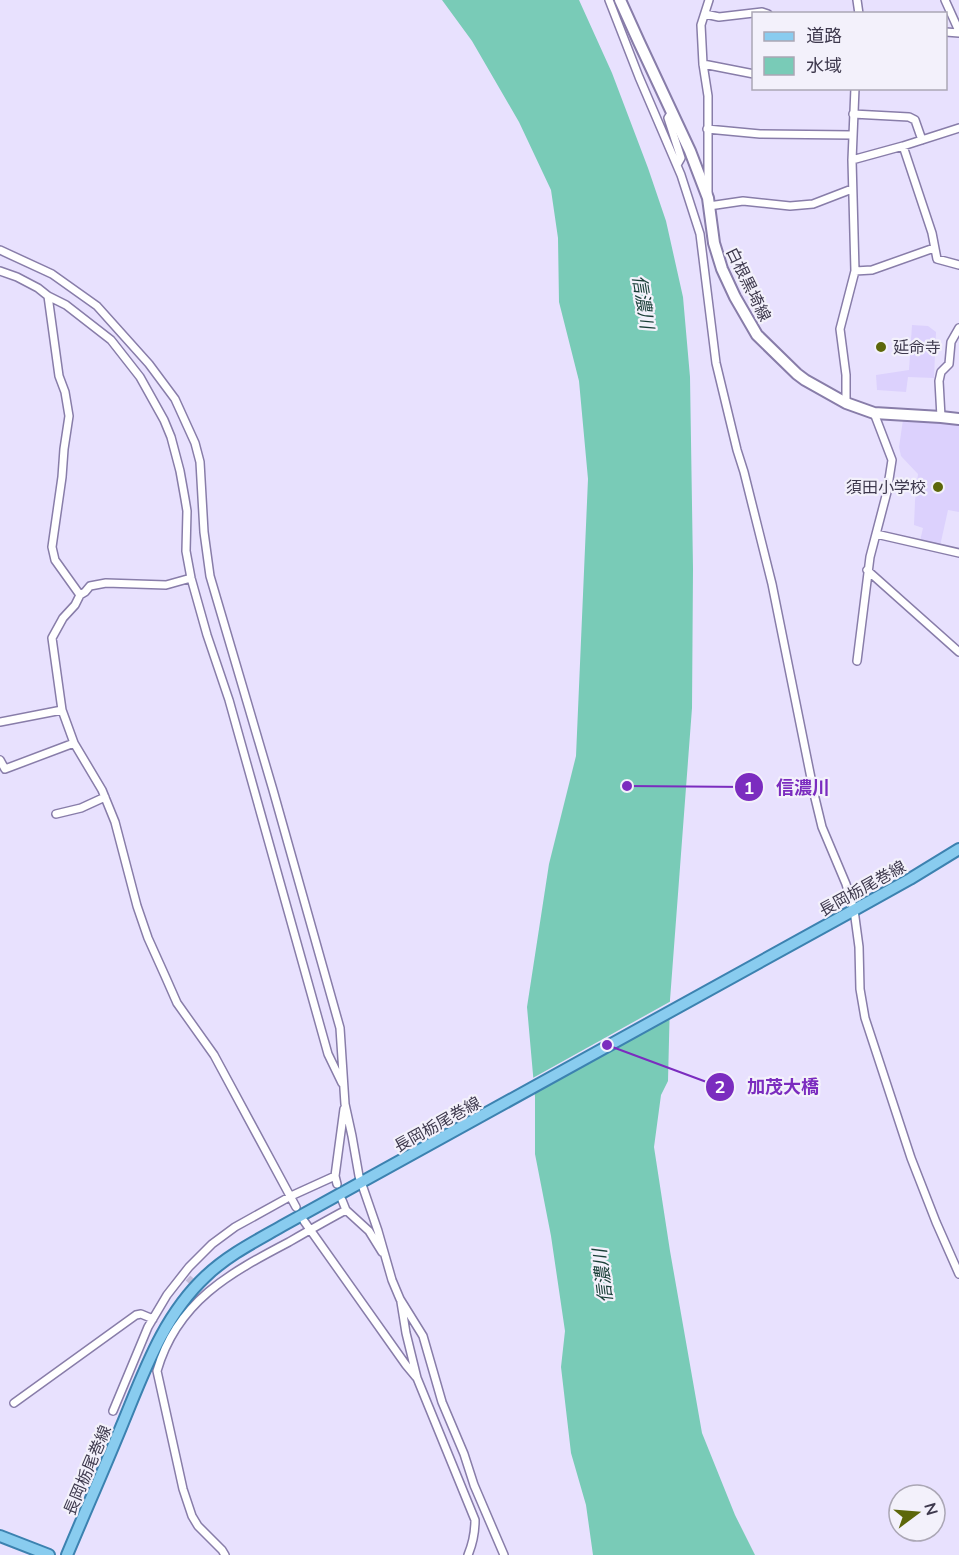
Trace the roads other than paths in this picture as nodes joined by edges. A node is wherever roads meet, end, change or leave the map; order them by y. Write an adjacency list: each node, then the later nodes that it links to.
1 (609, 0): 19 (street)
2 (620, 0): 11 (main road, 白根黒埼線)
3 (709, 0): 6 (street)
4 (945, 0): 7 (street)
5 (752, 13): 6 (street)
6 (705, 14): 8 (street)
7 (959, 32)
8 (703, 64): 9 (street); 14 (street)
9 (752, 74)
10 (855, 90): 12 (street)
11 (673, 112): 19 (street); 21 (main road, 白根黒埼線)
12 (853, 114): 15 (street); 16 (street)
13 (959, 128): 16 (street)
14 (707, 129): 15 (street); 21 (street)
15 (852, 135): 18 (street)
16 (922, 140): 17 (street)
17 (903, 146): 18 (street); 22 (street)
18 (852, 160): 20 (street)
19 (677, 165): 47 (street)
20 (852, 189): 21 (street); 26 (street)
21 (709, 202): 29 (main road, 白根黒埼線)
22 (934, 248): 24 (street); 26 (street)
23 (0, 250): 48 (street)
24 (959, 265)
25 (0, 271): 27 (street)
26 (855, 271): 29 (street)
27 (48, 296): 36 (street); 37 (street)
28 (959, 328): 31 (street)
29 (846, 403): 30 (main road, 白根黒埼線)
30 (874, 413): 31 (main road, 白根黒埼線); 33 (street)
31 (941, 417): 32 (main road, 白根黒埼線)
32 (959, 419)
33 (876, 534): 34 (street); 35 (street)
34 (959, 553)
35 (867, 570): 38 (street); 39 (street)
36 (191, 578): 37 (street); 48 (street)
37 (80, 595): 40 (street)
38 (959, 652)
39 (857, 661)
40 (62, 710): 41 (street); 42 (street)
41 (0, 722)
42 (74, 743): 43 (street); 44 (street)
43 (0, 760)
44 (105, 797): 45 (street); 51 (street)
45 (56, 814)
46 (959, 849): 47 (main road, 長岡栃尾巻線)
47 (854, 910): 50 (main road, 長岡栃尾巻線); 58 (street)
48 (344, 1088): 49 (street)
49 (345, 1104): 50 (street); 51 (street)
50 (366, 1180): 57 (street); 62 (main road, 長岡栃尾巻線)
51 (291, 1196): 53 (street); 60 (street)
52 (342, 1200): 54 (street)
53 (296, 1208)
54 (346, 1210): 56 (street); 57 (street)
55 (304, 1221): 56 (street)
56 (310, 1230): 62 (street); 63 (street)
57 (387, 1260): 59 (street)
58 (959, 1274)
59 (400, 1299): 63 (street); 71 (street)
60 (153, 1318): 61 (street); 64 (street)
61 (134, 1361): 62 (street); 65 (street)
62 (152, 1369): 68 (main road, 長岡栃尾巻線); 69 (street)
63 (417, 1378): 70 (street)
64 (15, 1402)
65 (113, 1411)
66 (0, 1536): 67 (main road)
67 (49, 1555)
68 (67, 1555)
69 (225, 1555)
70 (468, 1555)
71 (504, 1555)

